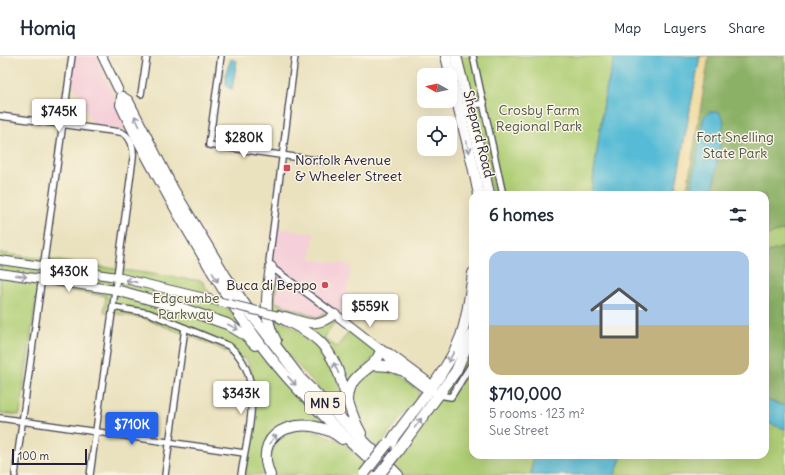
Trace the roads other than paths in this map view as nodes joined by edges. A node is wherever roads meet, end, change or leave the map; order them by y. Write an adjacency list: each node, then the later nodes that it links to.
1 (72, 56): 14 (street)
2 (102, 56): 9 (main road, MN 5)
3 (146, 56): 10 (street)
4 (221, 56): 15 (street)
5 (296, 56): 15 (street)
6 (446, 56): 12 (highway, Shepard Road)
7 (456, 56): 12 (highway, Shepard Road)
8 (473, 56): 11 (street)
9 (120, 93): 34 (highway, MN 5)
10 (141, 94)
11 (484, 103): 12 (street); 19 (street)
12 (464, 108): 17 (highway, Shepard Road, one-way to 17); 18 (highway, Shepard Road)
13 (0, 116): 14 (street)
14 (63, 124): 21 (street); 24 (street)
15 (282, 156): 16 (street); 22 (street)
16 (323, 161)
17 (478, 191)
18 (488, 191)
19 (502, 191)
20 (0, 260): 21 (main road)
21 (44, 266): 24 (main road); 25 (street)
22 (271, 267): 29 (street); 34 (highway)
23 (0, 273): 25 (main road, one-way to 25)
24 (117, 277): 26 (street); 30 (main road, one-way to 24, bridge)
25 (42, 279): 26 (main road); 42 (street)
26 (116, 290): 28 (street); 34 (highway, one-way to 34)
27 (469, 300): 38 (highway, one-way to 38)
28 (113, 307): 31 (street); 43 (street)
29 (335, 314): 30 (main road); 33 (main road)
30 (278, 316): 40 (highway, one-way to 30)
31 (185, 328): 44 (street); 47 (street)
32 (469, 341): 39 (highway)
33 (381, 350): 35 (highway); 37 (main road); 38 (main road)
34 (280, 360): 46 (highway, MN 5); 48 (highway, MN 5, one-way to 48)
35 (372, 365): 37 (highway); 40 (highway)
36 (469, 368): 39 (street)
37 (402, 370): 38 (main road)
38 (430, 389): 39 (main road); 45 (highway)
39 (439, 395): 45 (highway, one-way to 39)
40 (348, 406): 46 (highway)
41 (0, 418): 42 (street)
42 (23, 422): 43 (street); 50 (street)
43 (96, 432): 44 (street); 51 (street)
44 (169, 442): 47 (street); 52 (street)
45 (392, 444): 55 (highway); 56 (highway, bridge)
46 (367, 446): 49 (highway, MN 5)
47 (244, 453): 53 (street)
48 (367, 457): 49 (highway, MN 5); 54 (highway, one-way to 48)
49 (393, 474)
50 (16, 475)
51 (90, 475)
52 (165, 475)
53 (241, 475)
54 (270, 475)
55 (365, 475)
56 (380, 475)

